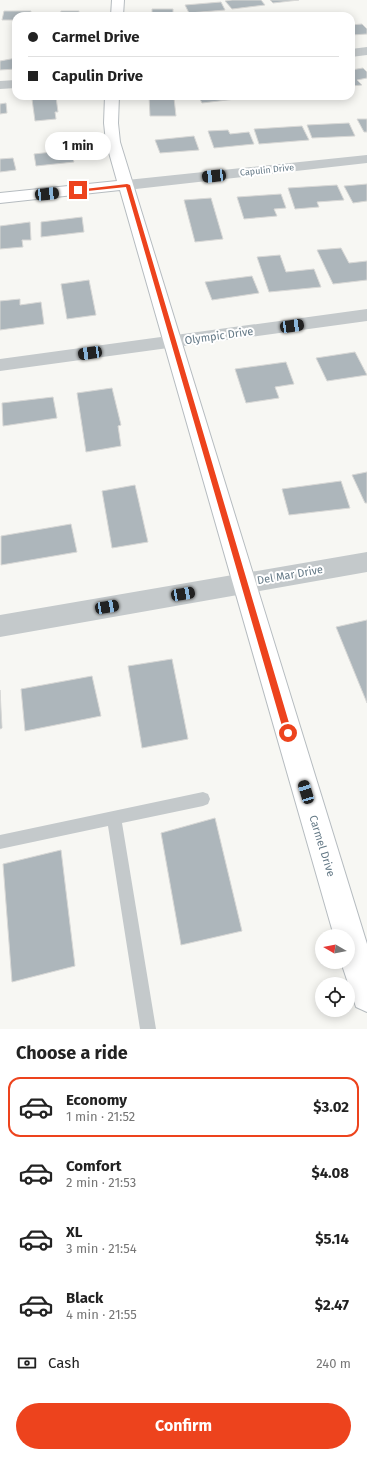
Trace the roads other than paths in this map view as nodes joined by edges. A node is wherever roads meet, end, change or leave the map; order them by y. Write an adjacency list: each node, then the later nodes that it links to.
1 (118, 0): 2 (street)
2 (117, 12)
3 (367, 51): 4 (street)
4 (355, 52)
5 (12, 84): 6 (street)
6 (0, 85)
7 (112, 100): 9 (street, Carmel Drive)
8 (367, 159): 9 (street, Capulin Drive)
9 (127, 185): 10 (street, Capulin Drive); 12 (street, Carmel Drive)
10 (0, 198)
11 (367, 315): 12 (street, Olympic Drive)
12 (172, 342): 13 (street, Olympic Drive); 15 (street, Carmel Drive)
13 (0, 365)
14 (367, 562): 15 (street, Del Mar Drive)
15 (243, 583): 16 (street, Del Mar Drive); 20 (street, Carmel Drive)
16 (0, 626)
17 (203, 799): 18 (lane)
18 (114, 818): 19 (lane); 21 (lane)
19 (0, 842)
20 (367, 996)
21 (148, 1029)

